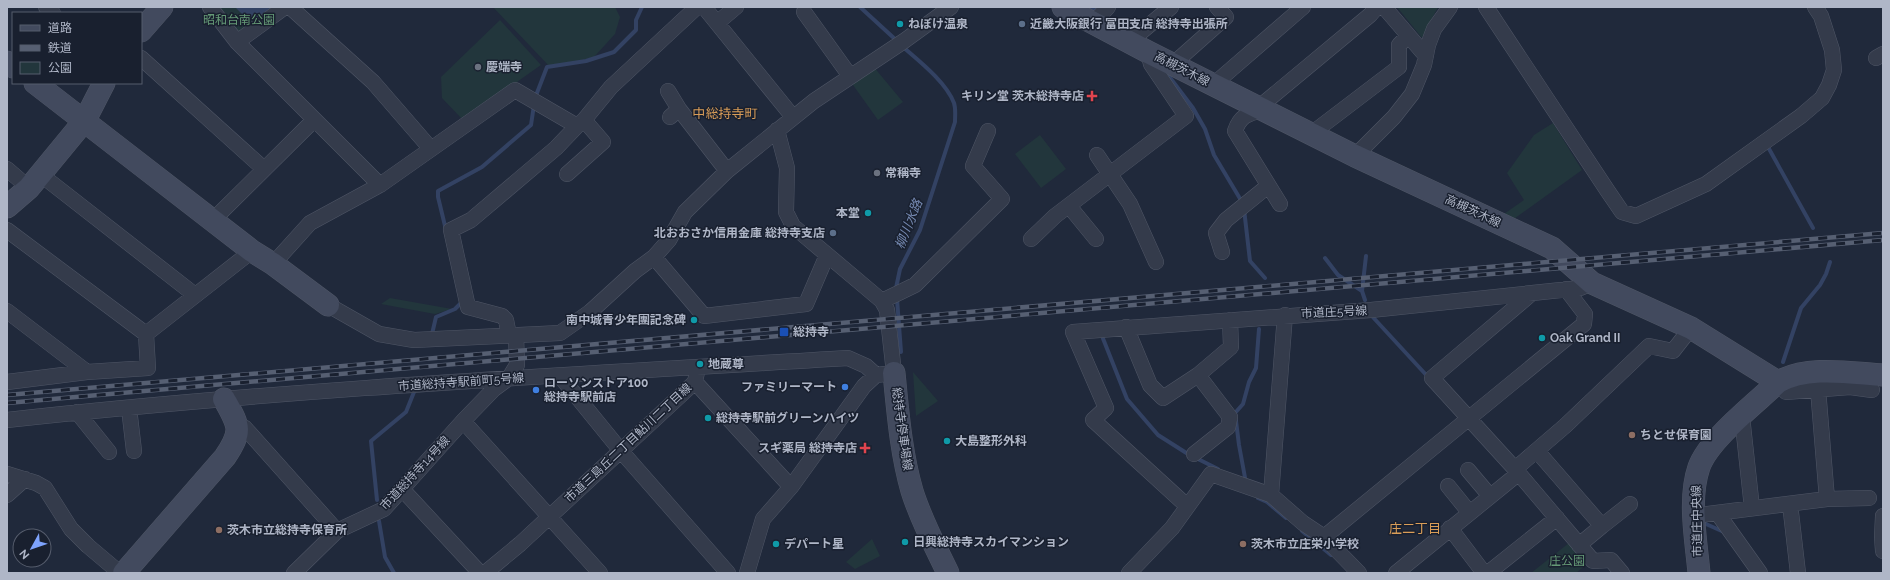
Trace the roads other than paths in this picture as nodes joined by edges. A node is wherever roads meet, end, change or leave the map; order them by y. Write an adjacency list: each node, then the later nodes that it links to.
1 (210, 7): 24 (street)
2 (285, 7): 24 (street)
3 (290, 7): 44 (street)
4 (697, 7): 40 (street)
5 (704, 7): 20 (street)
6 (736, 7): 20 (street)
7 (951, 7): 30 (street)
8 (1063, 7): 21 (main road, 高槻茨木線)
9 (1108, 7): 21 (street)
10 (1171, 7): 25 (street)
11 (1217, 7): 29 (street)
12 (1303, 7): 33 (street)
13 (1377, 7): 35 (street)
14 (1384, 7): 23 (street)
15 (1451, 7): 27 (street); 37 (street)
16 (1486, 7): 17 (street)
17 (1815, 7)
18 (155, 9): 22 (main road)
19 (804, 12): 30 (street)
20 (716, 23): 36 (street)
21 (1092, 23): 25 (main road, 高槻茨木線)
22 (142, 29)
23 (1408, 36): 27 (street); 43 (street)
24 (237, 42): 39 (street)
25 (1129, 42): 26 (main road, 高槻茨木線)
26 (1148, 52): 29 (main road, 高槻茨木線); 51 (street)
27 (1426, 56): 37 (street)
28 (142, 59): 48 (street)
29 (1172, 64): 33 (main road, 高槻茨木線)
30 (850, 76): 36 (street)
31 (36, 84): 38 (main road)
32 (103, 84): 38 (main road)
33 (1213, 85): 35 (main road, 高槻茨木線)
34 (668, 91): 49 (street)
35 (1260, 109): 43 (main road, 高槻茨木線); 54 (street)
36 (793, 116): 41 (street)
37 (1394, 117): 46 (street)
38 (85, 120): 52 (main road); 58 (main road)
39 (314, 120): 48 (street); 53 (street)
40 (580, 123): 44 (street); 50 (street); 80 (street)
41 (777, 130): 49 (street); 64 (street)
42 (988, 131): 72 (street)
43 (1311, 134): 46 (main road, 高槻茨木線)
44 (431, 149): 53 (street)
45 (1097, 155): 51 (street)
46 (1355, 156): 68 (main road, 高槻茨木線)
47 (7, 169): 52 (street)
48 (264, 169): 58 (street)
49 (727, 171): 65 (street)
50 (567, 174)
51 (1109, 175): 56 (street); 66 (street)
52 (34, 181): 57 (main road); 71 (street)
53 (380, 184): 67 (street)
54 (1268, 186): 55 (street); 63 (street)
55 (1280, 204)
56 (1069, 206): 60 (street); 61 (street)
57 (7, 207)
58 (213, 220): 62 (main road)
59 (7, 230): 79 (street)
60 (1096, 238)
61 (1031, 239)
62 (252, 251): 67 (main road); 71 (street)
63 (1222, 252)
64 (827, 255): 65 (street); 72 (street)
65 (654, 257): 80 (street)
66 (1156, 262)
67 (273, 264): 73 (main road)
68 (1592, 282): 69 (street, 市道庄5号線); 78 (main road, 高槻茨木線)
69 (1566, 289): 70 (street, 市道庄5号線); 96 (street)
70 (1531, 294): 75 (street, 市道庄5号線); 96 (street)
71 (195, 295): 79 (street)
72 (882, 301): 82 (street)
73 (328, 305): 80 (street)
74 (7, 311): 83 (street)
75 (1285, 315): 76 (street, 市道庄5号線); 113 (street)
76 (1230, 320): 77 (street, 市道庄5号線); 84 (street)
77 (1126, 327): 84 (street); 119 (street, 市道庄5号線)
78 (1691, 328): 89 (main road, 高槻茨木線); 102 (street)
79 (146, 334): 83 (street)
80 (513, 335): 86 (street)
81 (698, 367): 82 (street); 85 (street, 市道総持寺駅前町5号線); 88 (street, 市道三島丘二丁目鮎川二丁目線)
82 (887, 367): 110 (street); 142 (main road, 総持寺停車場線)
83 (87, 372): 87 (street)
84 (1198, 375): 104 (street)
85 (560, 376): 86 (street, 市道総持寺駅前町5号線); 101 (street)
86 (509, 378): 92 (street, 市道総持寺駅前町5号線); 98 (street, 市道総持寺14号線)
87 (7, 382)
88 (695, 382): 101 (street, 市道三島丘二丁目鮎川二丁目線); 110 (street)
89 (1778, 382): 90 (main road); 91 (street); 95 (main road, 市道庄中央線)
90 (1878, 382): 91 (street)
91 (1818, 389): 116 (street)
92 (224, 400): 93 (street, 市道総持寺駅前町5号線); 99 (main road)
93 (129, 408): 94 (street, 市道総持寺駅前町5号線); 100 (street)
94 (77, 412): 97 (street, 市道総持寺駅前町5号線); 103 (street)
95 (1742, 416): 120 (street); 124 (main road, 市道庄中央線)
96 (1470, 418): 106 (street); 130 (street)
97 (7, 420)
98 (463, 421): 111 (street, 市道総持寺14号線); 123 (street)
99 (237, 424): 129 (street); 136 (main road)
100 (134, 451)
101 (621, 451): 123 (street, 市道三島丘二丁目鮎川二丁目線); 141 (street)
102 (1537, 451): 106 (street); 127 (street)
103 (109, 452)
104 (1194, 454)
105 (1468, 470): 114 (street)
106 (1517, 470): 114 (street); 126 (street)
107 (7, 474): 108 (street)
108 (25, 479): 112 (street); 135 (street)
109 (1448, 486): 121 (street)
110 (791, 487): 133 (street)
111 (402, 489): 129 (street, 市道総持寺14号線); 138 (street)
112 (7, 495)
113 (1271, 495): 119 (street); 130 (street)
114 (1490, 496): 121 (street)
115 (1869, 498): 116 (street)
116 (1827, 499): 118 (street)
117 (1630, 504): 127 (street)
118 (1790, 504): 120 (street); 150 (street)
119 (1187, 506): 143 (street)
120 (1752, 508): 122 (street)
121 (1469, 512): 128 (street)
122 (1718, 514): 124 (street); 149 (street)
123 (550, 515): 139 (street, 市道三島丘二丁目鮎川二丁目線); 140 (street)
124 (1693, 516): 148 (main road, 市道庄中央線)
125 (1883, 516): 132 (street)
126 (1558, 518): 131 (street); 147 (street)
127 (1602, 526): 131 (street)
128 (1450, 528): 145 (street); 146 (street)
129 (337, 531): 137 (street, 市道総持寺14号線)
130 (1324, 537): 144 (street)
131 (1579, 545): 134 (street)
132 (1883, 551)
133 (751, 570)
134 (1619, 572)
135 (120, 573)
136 (124, 573)
137 (294, 573)
138 (480, 573)
139 (485, 573)
140 (600, 573)
141 (728, 573)
142 (948, 573)
143 (1129, 573)
144 (1359, 573)
145 (1396, 573)
146 (1484, 573)
147 (1488, 573)
148 (1699, 573)
149 (1760, 573)
150 (1798, 573)

